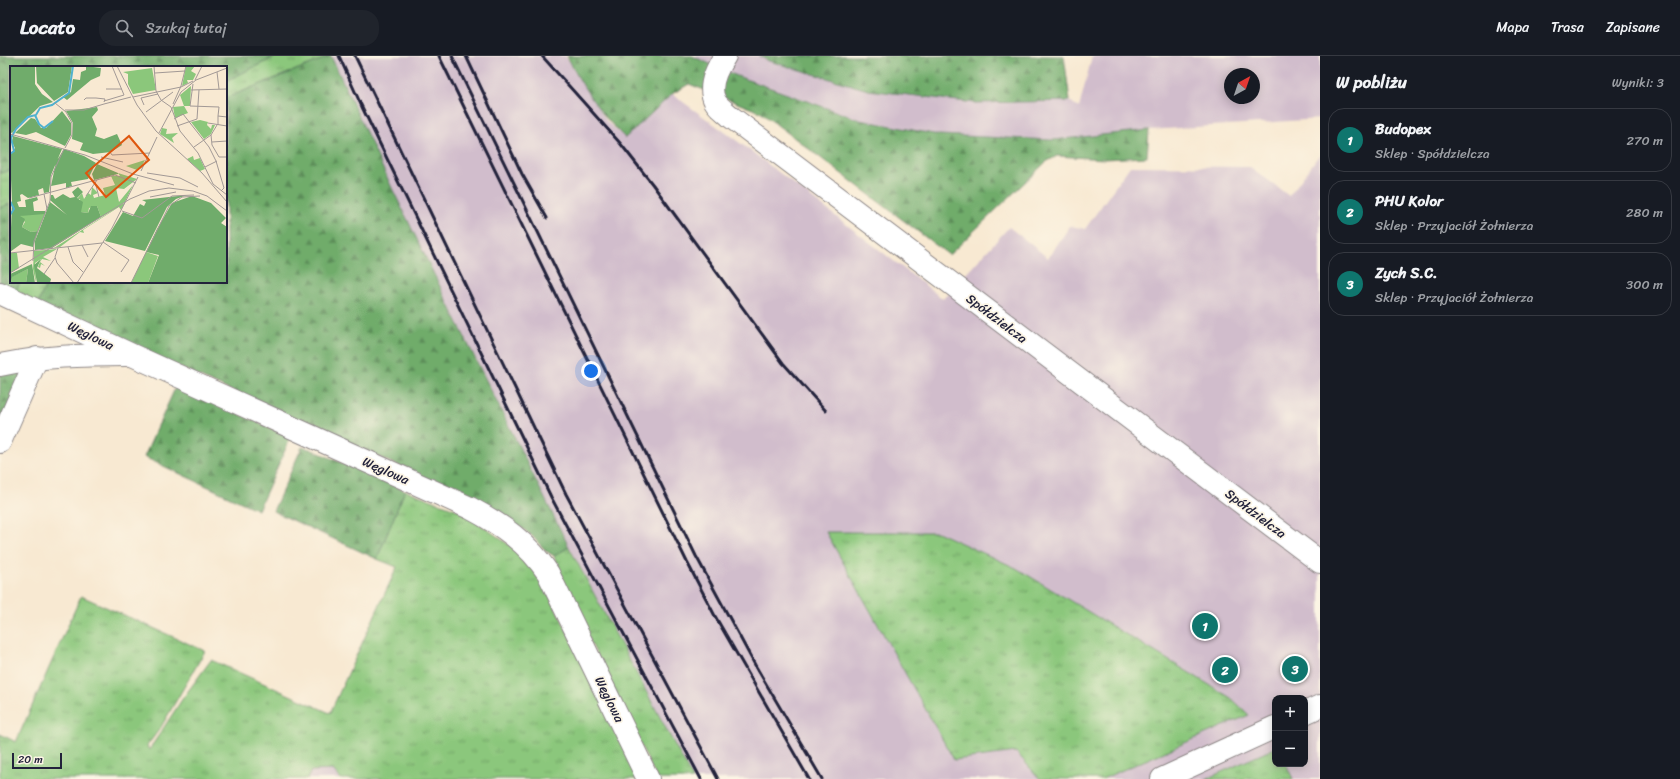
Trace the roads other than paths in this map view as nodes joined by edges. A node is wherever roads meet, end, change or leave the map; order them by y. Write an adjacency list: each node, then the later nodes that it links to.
1 (725, 56): 7 (street, Spółdzielcza)
2 (0, 293): 3 (street, Węglowa)
3 (132, 355): 4 (street); 11 (street, Węglowa)
4 (37, 358): 5 (street); 6 (street)
5 (0, 365)
6 (0, 442)
7 (1320, 562)
8 (1320, 706): 9 (street)
9 (1308, 712)
10 (1272, 728): 12 (street)
11 (648, 779)
12 (1162, 779)

